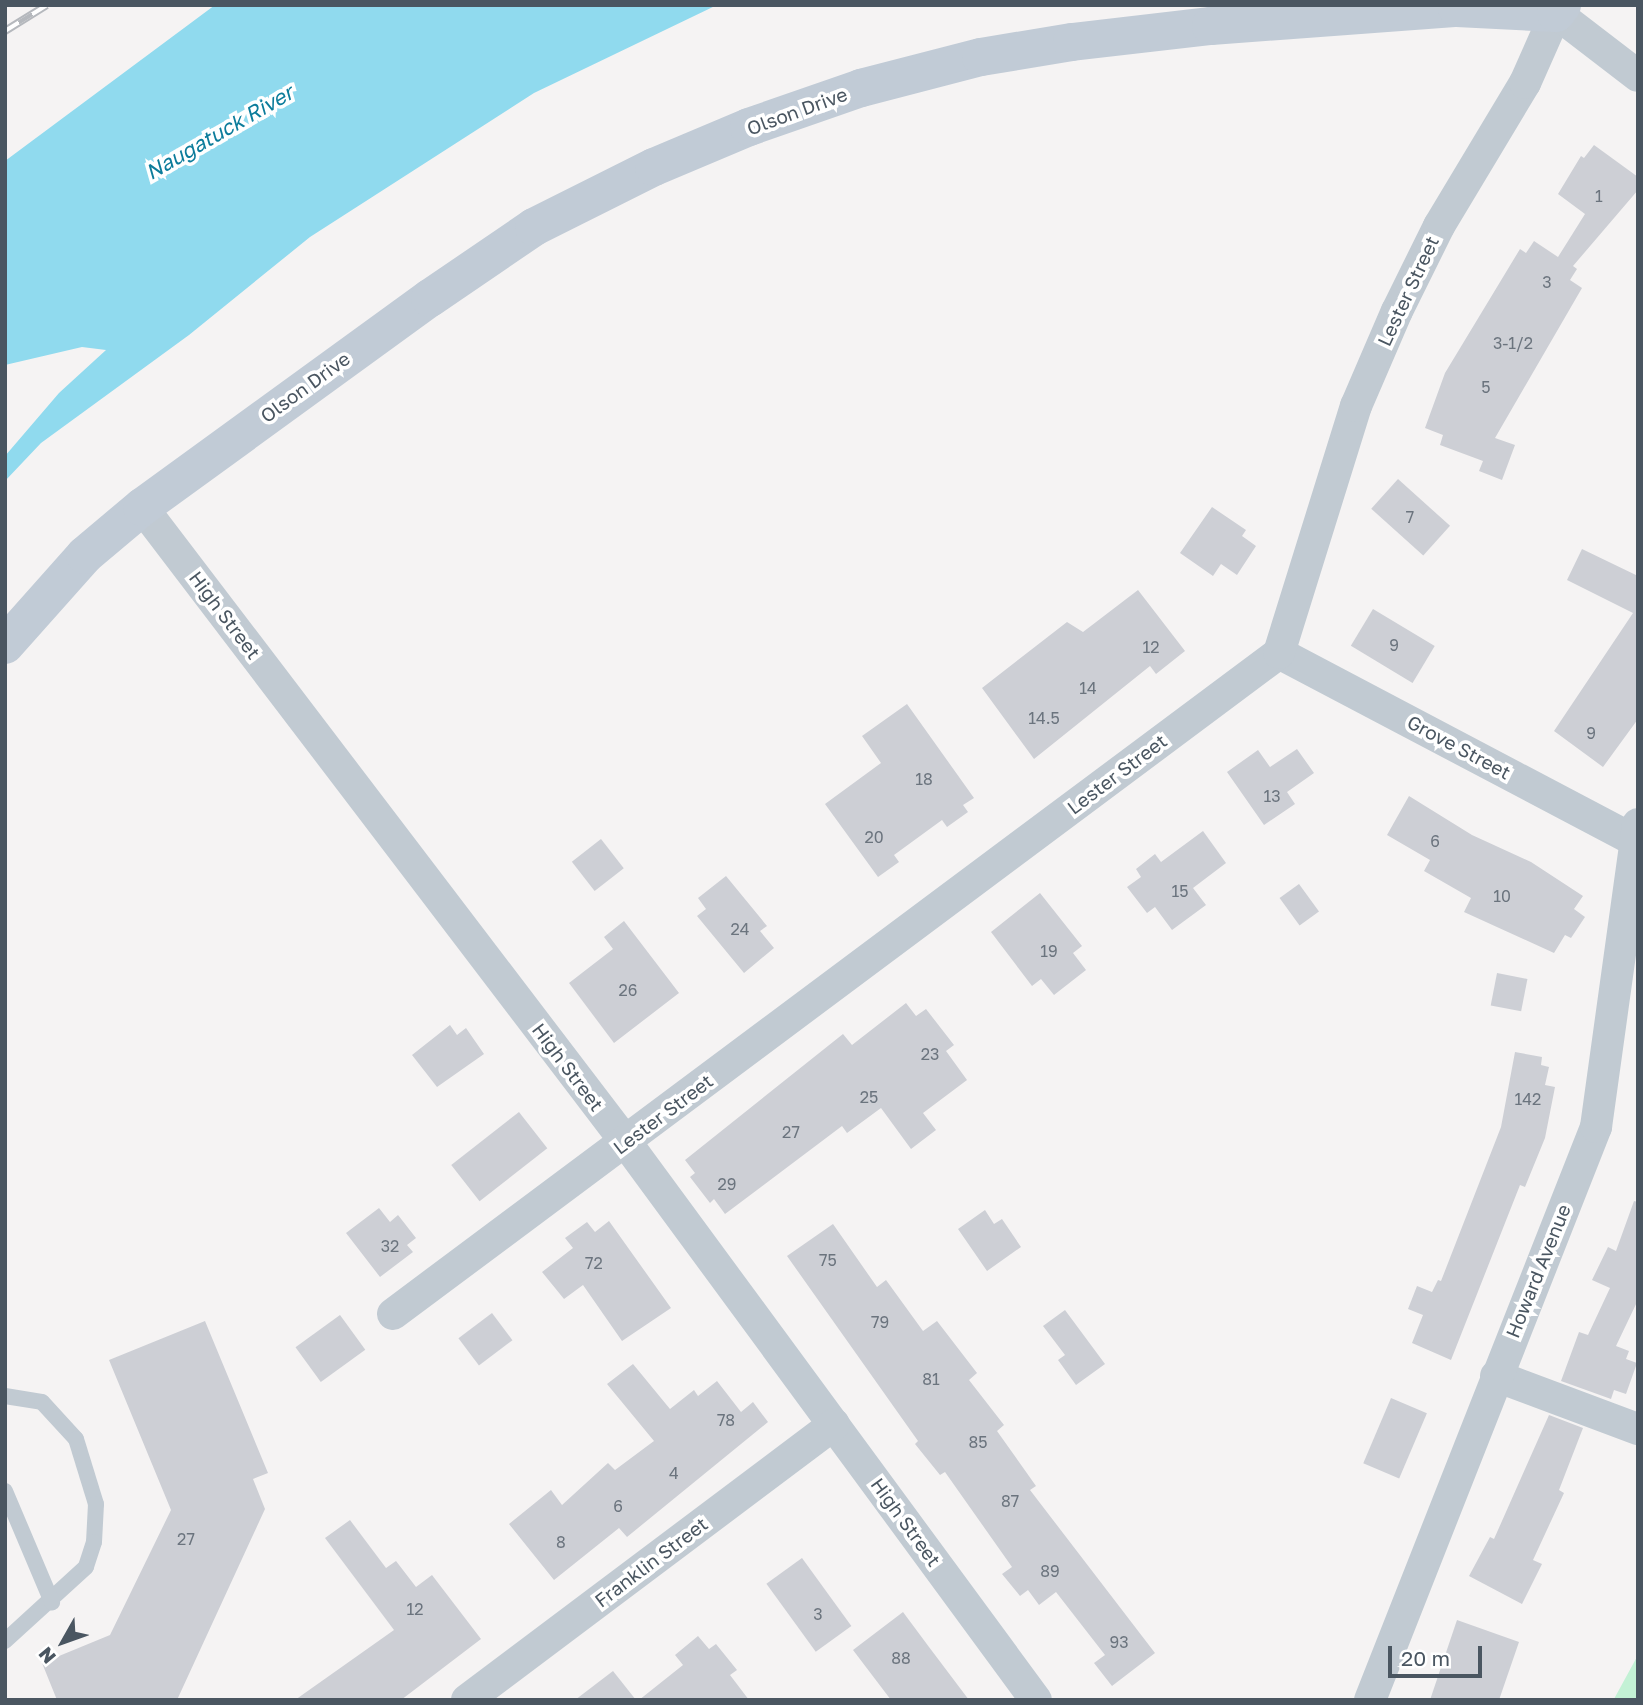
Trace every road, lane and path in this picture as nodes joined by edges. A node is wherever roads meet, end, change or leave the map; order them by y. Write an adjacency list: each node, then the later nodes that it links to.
1 (1559, 9): 2 (street); 3 (main road, Olson Drive); 5 (street, Lester Street)
2 (1638, 76)
3 (142, 507): 4 (main road, Olson Drive); 7 (street, High Street)
4 (5, 645)
5 (1279, 653): 6 (street, Grove Street); 7 (street, Lester Street)
6 (1636, 835): 9 (street, Howard Avenue)
7 (625, 1141): 8 (street, Lester Street); 11 (street, High Street)
8 (393, 1314)
9 (1496, 1376): 12 (street); 18 (street, Howard Avenue)
10 (5, 1396): 14 (lane)
11 (834, 1424): 16 (street, Franklin Street); 17 (street, High Street)
12 (1638, 1429)
13 (5, 1491): 14 (lane)
14 (52, 1602): 15 (lane)
15 (5, 1641)
16 (467, 1700)
17 (1036, 1700)
18 (1370, 1700)

